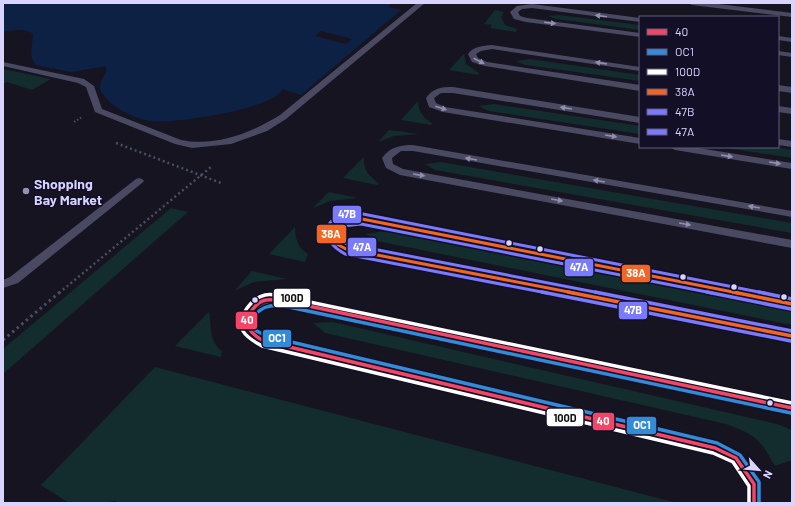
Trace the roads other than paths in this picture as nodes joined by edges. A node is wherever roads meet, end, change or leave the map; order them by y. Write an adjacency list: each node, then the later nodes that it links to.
1 (421, 3): 10 (lane)
2 (692, 3): 3 (lane)
3 (792, 15)
4 (639, 20): 5 (lane, one-way to 5)
5 (639, 35)
6 (779, 38): 7 (lane)
7 (792, 40)
8 (779, 53): 9 (lane)
9 (792, 55)
10 (3, 64)
11 (639, 69): 12 (lane, one-way to 12)
12 (639, 88)
13 (779, 88): 14 (lane)
14 (792, 90)
15 (779, 109): 16 (lane)
16 (792, 111)
17 (639, 120): 18 (lane, one-way to 18)
18 (639, 141)
19 (779, 142): 20 (lane)
20 (792, 144)
21 (681, 148): 22 (lane, one-way to 22)
22 (792, 166)
23 (139, 181): 26 (lane)
24 (792, 214): 25 (lane, one-way to 25)
25 (792, 244)
26 (3, 284)
27 (792, 304): 28 (lane)
28 (792, 336)
29 (792, 408): 30 (lane)
30 (754, 503)

